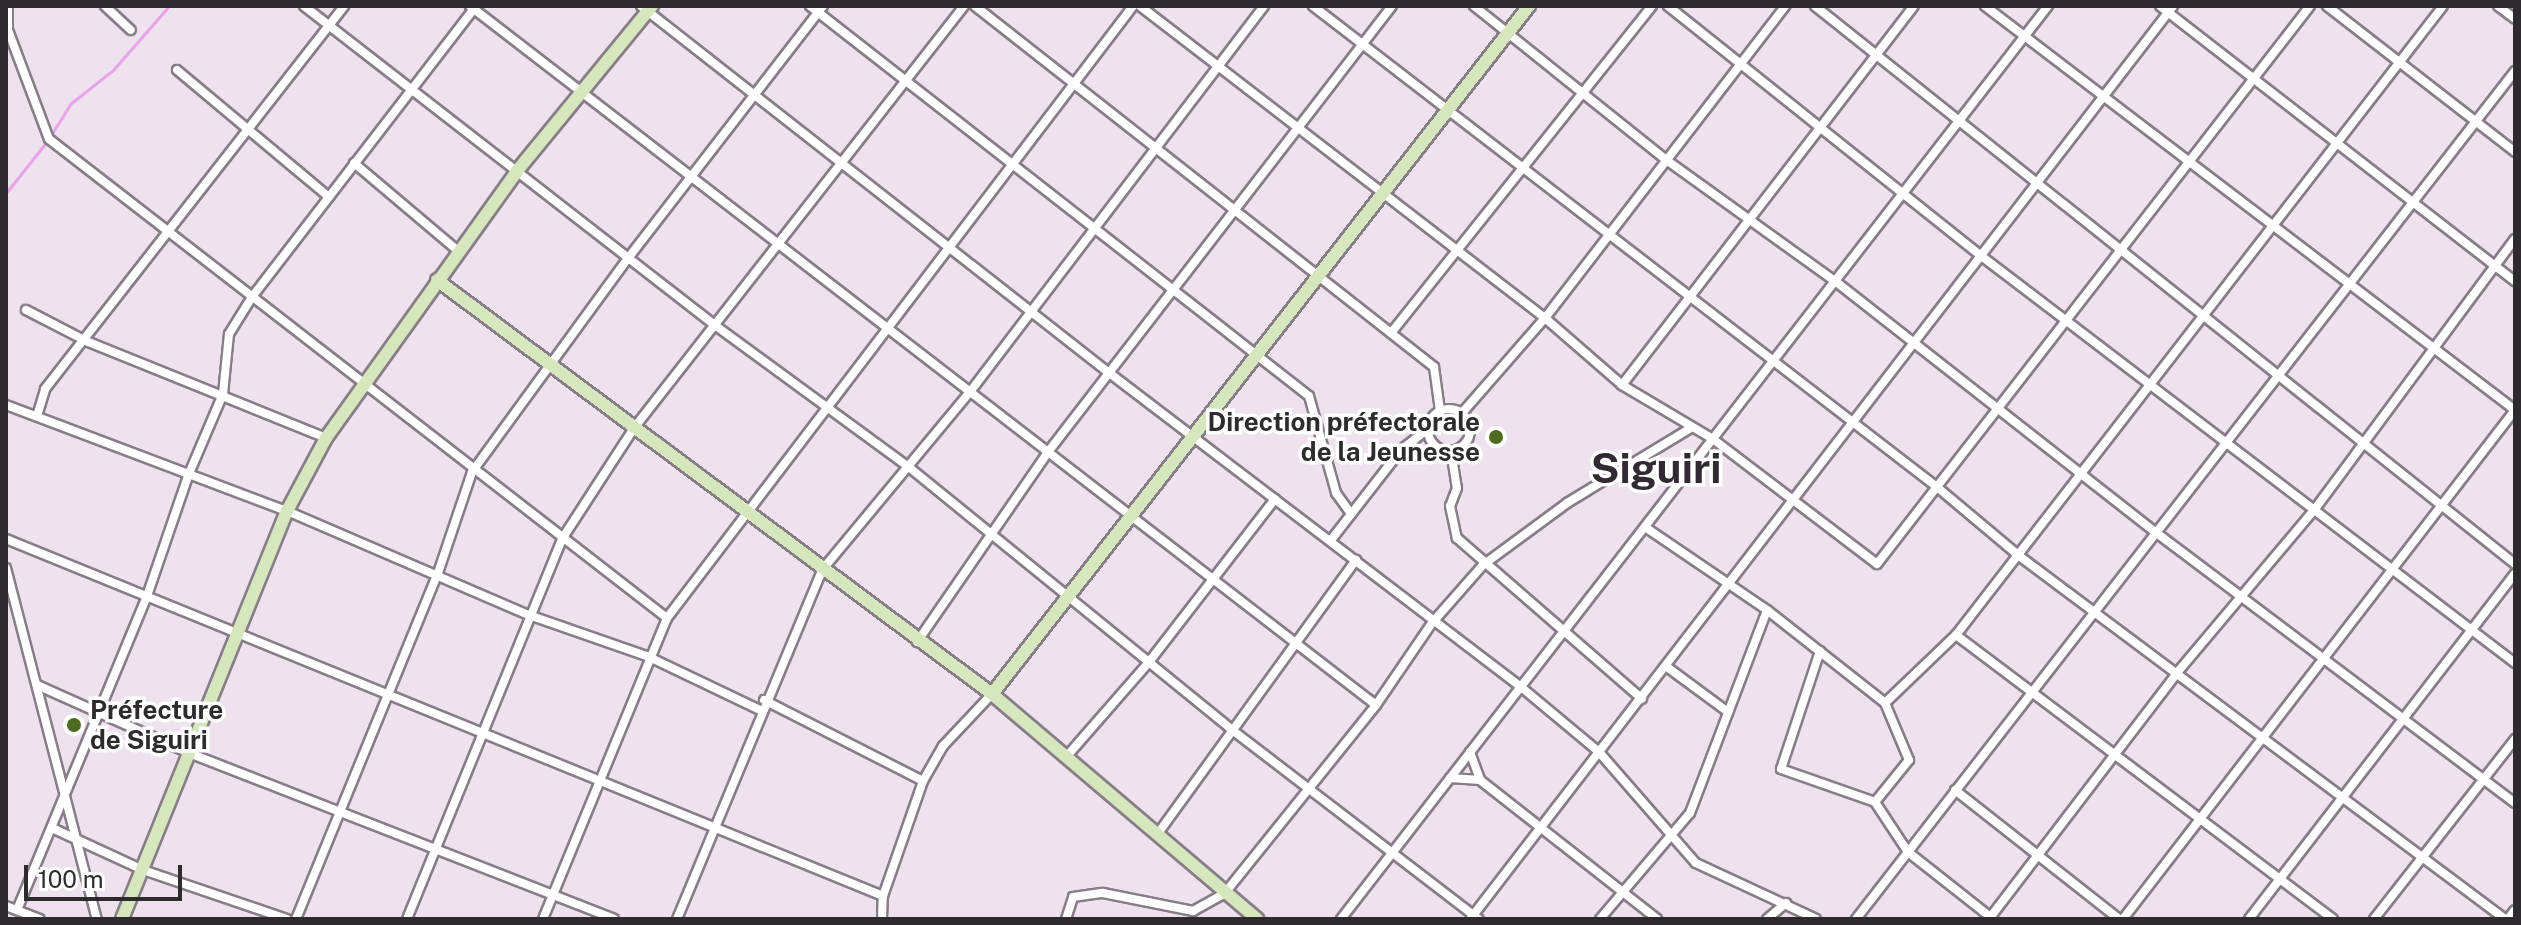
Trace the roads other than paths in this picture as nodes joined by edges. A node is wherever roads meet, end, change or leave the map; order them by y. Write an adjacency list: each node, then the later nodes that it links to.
1 (8, 6): 76 (street)
2 (105, 6): 32 (street)
3 (304, 6): 31 (street)
4 (344, 6): 31 (street)
5 (810, 6): 29 (street)
6 (964, 6): 43 (street)
7 (975, 6): 44 (street)
8 (1133, 6): 44 (street)
9 (1140, 6): 39 (street)
10 (1264, 6): 39 (street)
11 (1313, 6): 35 (street)
12 (1392, 6): 35 (street)
13 (1474, 6): 33 (street)
14 (1529, 6): 33 (street)
15 (1652, 6): 48 (street)
16 (1668, 6): 37 (street)
17 (1785, 6): 37 (street)
18 (1815, 6): 36 (street)
19 (1914, 6): 36 (street)
20 (1985, 6): 34 (street)
21 (2048, 6): 34 (street)
22 (2310, 6): 42 (street)
23 (2327, 6): 38 (street)
24 (2443, 6): 38 (street)
25 (2498, 6): 30 (street)
26 (473, 7): 45 (street); 46 (street)
27 (647, 8): 46 (street); 47 (street)
28 (2167, 8): 42 (street); 49 (street)
29 (821, 9): 43 (street); 47 (street)
30 (2515, 19)
31 (328, 25): 45 (street); 55 (street)
32 (131, 30)
33 (1507, 31): 48 (street); 50 (street)
34 (2024, 36): 49 (street); 51 (street)
35 (1362, 43): 50 (street); 53 (street)
36 (1876, 54): 51 (street); 54 (street)
37 (1740, 63): 54 (street); 59 (street)
38 (2398, 63): 52 (street); 56 (street)
39 (1218, 66): 53 (street); 57 (street)
40 (177, 70): 55 (street)
41 (2515, 71): 52 (street)
42 (2253, 79): 56 (street); 62 (street)
43 (908, 81): 60 (street); 63 (street)
44 (1073, 85): 57 (street); 63 (street)
45 (410, 89): 61 (street); 65 (street)
46 (582, 90): 65 (street); 66 (street)
47 (755, 92): 60 (street); 66 (street)
48 (1585, 93): 59 (street); 64 (street)
49 (2104, 99): 62 (street); 67 (street)
50 (1446, 108): 64 (street); 68 (street)
51 (1960, 119): 67 (street); 69 (street)
52 (2476, 123): 58 (street); 71 (street)
53 (1298, 127): 68 (street); 72 (street)
54 (1819, 127): 69 (street); 73 (street)
55 (247, 130): 70 (street); 76 (street)
56 (2337, 143): 71 (street); 74 (street)
57 (1156, 150): 72 (street); 75 (street)
58 (2515, 152)
59 (1665, 159): 73 (street); 77 (street)
60 (845, 162): 79 (street); 80 (street)
61 (354, 163): 70 (street); 82 (street)
62 (2188, 163): 74 (street); 81 (street)
63 (1013, 164): 75 (street); 80 (street)
64 (1525, 170): 77 (street); 83 (street)
65 (517, 171): 82 (street); 85 (street)
66 (692, 175): 79 (street); 85 (street)
67 (2040, 182): 81 (street); 84 (street)
68 (1383, 192): 83 (street); 87 (street)
69 (1902, 194): 84 (street); 89 (street)
70 (329, 197): 94 (street)
71 (2414, 205): 86 (street); 91 (street)
72 (1236, 212): 87 (street); 92 (street)
73 (1748, 218): 89 (street); 93 (street)
74 (2272, 227): 91 (street); 97 (street)
75 (1094, 230): 92 (street); 96 (street)
76 (168, 232): 94 (street); 103 (street)
77 (1608, 235): 93 (street); 98 (street)
78 (2515, 239): 86 (street)
79 (780, 246): 100 (street); 101 (street)
80 (950, 246): 96 (street); 101 (street)
81 (2123, 247): 97 (street); 99 (street)
82 (458, 251): 88 (street)
83 (1459, 251): 98 (street); 102 (street)
84 (1980, 255): 99 (street); 104 (street)
85 (629, 257): 100 (street); 108 (street)
86 (2494, 266): 90 (street); 105 (street)
87 (1317, 274): 102 (street); 106 (street)
88 (437, 280): 108 (street); 111 (street)
89 (1835, 281): 104 (street); 107 (street)
90 (2515, 281)
91 (2349, 287): 105 (street); 110 (street)
92 (1173, 290): 106 (street); 109 (street)
93 (1688, 296): 107 (street); 113 (street)
94 (252, 297): 111 (street); 115 (street)
95 (26, 310): 103 (street)
96 (1031, 310): 109 (street); 114 (street)
97 (2205, 313): 110 (street); 112 (street)
98 (1545, 318): 113 (street); 121 (street)
99 (2067, 320): 112 (street); 117 (street)
100 (716, 326): 118 (street); 124 (street)
101 (887, 329): 114 (street); 118 (street)
102 (1391, 333): 120 (street)
103 (86, 341): 115 (street); 122 (street)
104 (1914, 342): 117 (street); 123 (street)
105 (2430, 349): 119 (street); 131 (street)
106 (1255, 353): 127 (street); 145 (street)
107 (1773, 360): 123 (street); 129 (street)
108 (549, 364): 124 (street); 135 (street)
109 (1108, 372): 127 (street); 133 (street)
110 (2280, 375): 130 (street); 131 (street)
111 (363, 383): 128 (street); 135 (street)
112 (2150, 384): 130 (street); 136 (street)
113 (1622, 385): 126 (street)
114 (970, 392): 133 (street); 134 (street)
115 (223, 394): 128 (street); 137 (street)
116 (6, 405): 122 (street)
117 (1999, 407): 136 (street); 138 (street)
118 (827, 408): 134 (street); 144 (street)
119 (2515, 410): 141 (street)
120 (1440, 411): 121 (street); 125 (street)
121 (1462, 413): 132 (street)
122 (37, 416): 137 (street)
123 (1850, 423): 138 (street); 139 (street)
124 (634, 428): 144 (street); 151 (street)
125 (1429, 428): 132 (street); 145 (street)
126 (1689, 429): 129 (street); 156 (street)
127 (1190, 434): 140 (street); 146 (street)
128 (326, 438): 143 (street)
129 (1713, 439): 139 (street); 147 (street)
130 (2228, 442): 142 (street); 148 (street)
131 (2362, 442): 141 (street); 142 (street)
132 (1451, 451): 156 (street)
133 (1048, 452): 146 (street); 149 (street)
134 (910, 468): 149 (street); 159 (street)
135 (472, 472): 151 (street); 161 (street)
136 (2081, 473): 148 (street); 153 (street)
137 (188, 476): 143 (street); 164 (street)
138 (1937, 487): 139 (street); 153 (street)
139 (1791, 497): 163 (street)
140 (1275, 499): 152 (street); 162 (street)
141 (2441, 506): 155 (street); 158 (street)
142 (2315, 509): 158 (street); 166 (street)
143 (287, 511): 161 (street); 173 (street)
144 (744, 511): 159 (street); 170 (street)
145 (1351, 514): 152 (street)
146 (1133, 518): 162 (street); 165 (street)
147 (1645, 527): 163 (street); 174 (street)
148 (2154, 531): 166 (street); 168 (street)
149 (989, 532): 165 (street); 177 (street)
150 (6, 539): 164 (street)
151 (562, 539): 169 (street); 170 (street)
152 (1331, 540): 154 (street)
153 (2018, 555): 168 (street); 175 (street)
154 (1356, 560): 171 (street); 176 (street)
155 (2515, 564)
156 (1483, 565): 171 (street); 174 (street)
157 (6, 568): 185 (street)
158 (2393, 569): 172 (street); 180 (street)
159 (822, 570): 177 (street); 191 (street)
160 (2515, 573): 172 (street)
161 (437, 576): 169 (street); 187 (street)
162 (1211, 577): 176 (street); 181 (street)
163 (1726, 586): 167 (street); 183 (street)
164 (147, 596): 173 (street); 196 (street)
165 (1070, 597): 181 (street); 188 (street)
166 (2240, 597): 180 (street); 184 (street)
167 (1767, 610): 178 (street); 195 (street)
168 (2092, 611): 184 (street); 189 (street)
169 (529, 615): 179 (street); 199 (street)
170 (667, 618): 179 (street)
171 (1432, 623): 186 (street); 193 (street)
172 (2471, 629): 182 (street); 197 (street)
173 (238, 631): 187 (street); 204 (street)
174 (1563, 633): 186 (street); 190 (street)
175 (1956, 635): 189 (street); 192 (street)
176 (1295, 641): 193 (street); 198 (street)
177 (917, 642): 188 (street)
178 (1820, 651): 192 (street); 216 (street)
179 (647, 656): 194 (street); 207 (street)
180 (2321, 660): 197 (street); 200 (street)
181 (1149, 662): 198 (street); 205 (street)
182 (2515, 663)
183 (1667, 667): 190 (street); 195 (street)
184 (2176, 674): 200 (street); 206 (street)
185 (37, 685): 196 (street); 214 (street)
186 (1521, 687): 202 (street); 203 (street)
187 (385, 692): 199 (street); 218 (street)
188 (992, 694): 205 (street); 211 (street)
189 (2029, 694): 206 (street); 213 (street)
190 (1642, 699): 203 (street)
191 (764, 700): 194 (street); 211 (street)
192 (1885, 703): 216 (street)
193 (1376, 705): 212 (street)
194 (760, 710): 220 (street)
195 (1728, 712): 224 (street)
196 (98, 713): 204 (street); 214 (street)
197 (2404, 722): 210 (street); 215 (street)
198 (1231, 729): 212 (street); 223 (street)
199 (481, 730): 207 (street); 226 (street)
200 (2262, 738): 215 (street); 219 (street)
201 (2515, 739): 210 (street)
202 (1470, 752): 208 (street); 209 (street)
203 (1599, 752): 221 (street); 224 (street)
204 (189, 753): 218 (street); 231 (street)
205 (1067, 756): 223 (street)
206 (2116, 756): 219 (street); 229 (street)
207 (600, 777): 220 (street); 235 (street)
208 (1450, 778): 209 (street); 228 (street)
209 (1480, 780): 221 (street)
210 (2483, 780): 217 (street); 230 (street)
211 (923, 781): 236 (street)
212 (1307, 788): 228 (street); 234 (street)
213 (1955, 790): 227 (street); 229 (street)
214 (66, 796): 222 (street); 225 (street)
215 (2342, 800): 230 (street); 232 (street)
216 (1875, 802): 227 (street)
217 (2515, 803)
218 (339, 812): 226 (street); 247 (street)
219 (2199, 820): 232 (street); 261 (street)
220 (716, 824): 236 (street); 251 (street)
221 (1538, 827): 233 (street); 241 (street)
222 (52, 828): 225 (street); 239 (street)
223 (1159, 832): 234 (street)
224 (1668, 835): 233 (street); 237 (street)
225 (77, 841): 231 (street); 244 (street)
226 (433, 848): 235 (street); 248 (street)
227 (1908, 852): 242 (street); 260 (street)
228 (1393, 853): 241 (street); 255 (street)
229 (2041, 853): 242 (street); 261 (street)
230 (2422, 858): 264 (street); 265 (street)
231 (143, 870): 245 (street); 246 (street)
232 (2278, 882): 262 (street); 263 (street)
233 (1621, 891): 256 (street); 257 (street)
234 (1225, 893): 253 (street); 254 (street)
235 (553, 894): 249 (street); 250 (street)
236 (883, 896): 252 (street)
237 (1786, 903): 258 (street); 259 (street)
238 (6, 906): 239 (street)
239 (17, 910): 243 (street)
240 (2515, 910): 265 (street)
241 (1474, 918)
242 (1991, 918)
243 (40, 919)
244 (97, 919)
245 (122, 919)
246 (287, 919)
247 (296, 919)
248 (407, 919)
249 (543, 919)
250 (614, 919)
251 (677, 919)
252 (882, 919)
253 (1066, 919)
254 (1257, 919)
255 (1341, 919)
256 (1600, 919)
257 (1657, 919)
258 (1767, 919)
259 (1816, 919)
260 (1856, 919)
261 (2121, 919)
262 (2249, 919)
263 (2333, 919)
264 (2374, 919)
265 (2506, 919)

